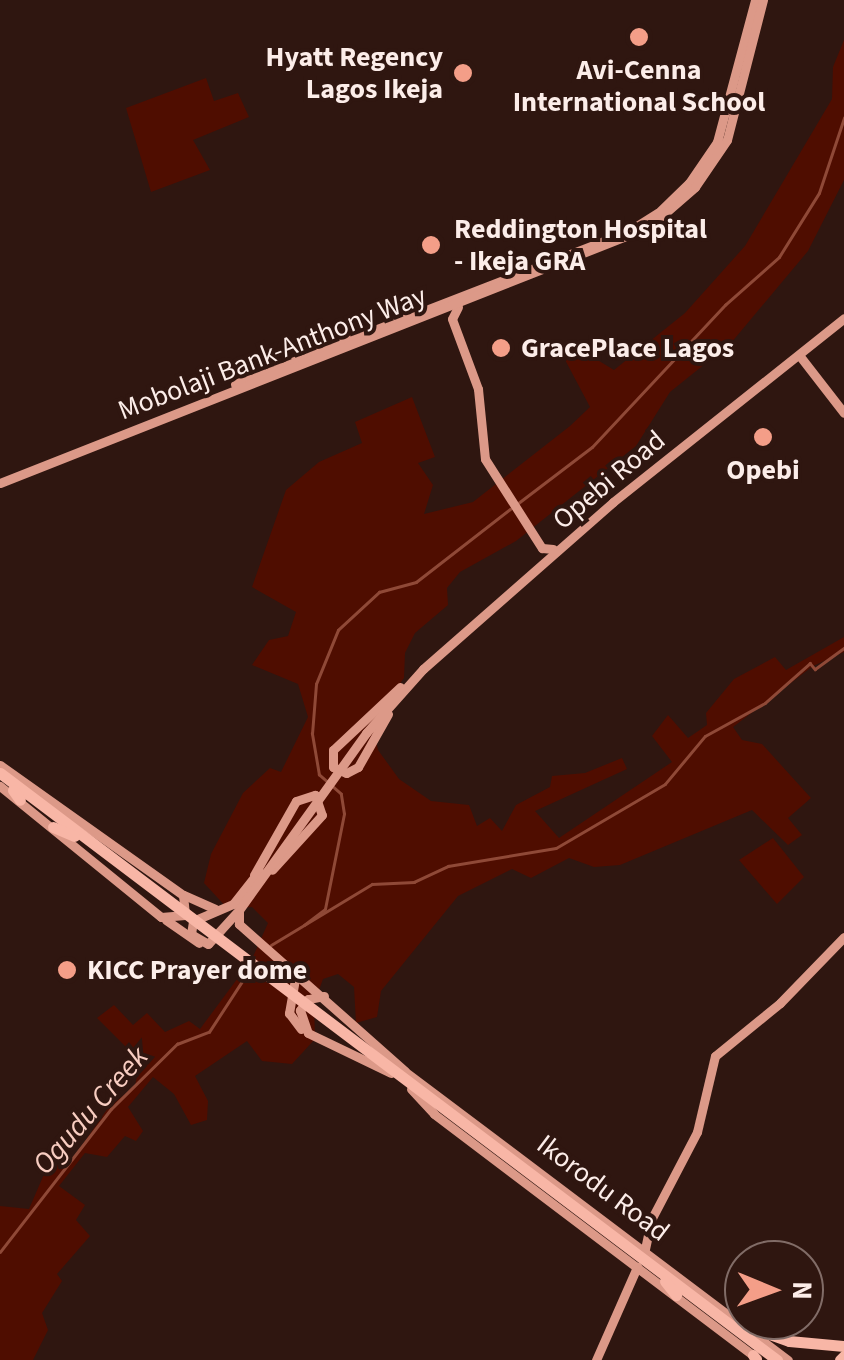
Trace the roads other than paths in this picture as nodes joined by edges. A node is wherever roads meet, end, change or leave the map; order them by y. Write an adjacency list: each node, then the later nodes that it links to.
1 (759, 0): 2 (main road, Mobolaji Bank-Anthony Way)
2 (742, 75): 3 (main road, Mobolaji Bank-Anthony Way); 6 (main road, Mobolaji Bank-Anthony Way)
3 (459, 305): 4 (main road, Mobolaji Bank-Anthony Way); 9 (main road)
4 (434, 315): 6 (main road, Mobolaji Bank-Anthony Way); 9 (main road)
5 (844, 316): 7 (main road, Opebi Road)
6 (384, 331): 10 (main road, Mobolaji Bank-Anthony Way)
7 (802, 356): 8 (main road); 11 (main road, Opebi Road)
8 (844, 410)
9 (488, 468): 12 (main road)
10 (0, 480)
11 (592, 518): 13 (main road, Opebi Road); 15 (main road, Opebi Road)
12 (538, 545): 13 (main road); 14 (main road)
13 (553, 550): 14 (main road, Opebi Road)
14 (543, 558): 15 (main road, Opebi Road)
15 (404, 686): 15 (main road); 22 (main road)
16 (0, 765): 17 (main road)
17 (27, 784): 18 (highway); 19 (main road)
18 (7, 785): 20 (main road); 21 (highway, Ikorodu Road)
19 (71, 819): 21 (highway); 23 (main road)
20 (53, 827): 21 (highway); 27 (main road)
21 (80, 837): 34 (highway, Ikorodu Road)
22 (251, 887): 22 (main road); 24 (main road)
23 (184, 894): 25 (main road); 27 (main road)
24 (243, 898): 25 (main road); 26 (main road)
25 (217, 910): 30 (main road)
26 (238, 913): 28 (main road); 32 (main road)
27 (166, 920): 30 (main road)
28 (225, 930): 30 (main road); 33 (main road)
29 (844, 933): 31 (main road)
30 (201, 944)
31 (806, 972): 37 (main road); 38 (main road)
32 (329, 997): 33 (main road); 34 (main road)
33 (308, 1033): 34 (main road)
34 (358, 1044): 35 (highway, Ikorodu Road); 36 (highway, Ikorodu Road)
35 (384, 1061): 36 (main road, Ikorodu Road); 40 (highway, Ikorodu Road)
36 (402, 1074): 37 (main road, Ikorodu Road); 39 (main road, Ikorodu Road); 40 (highway, Ikorodu Road)
37 (628, 1238): 38 (main road, Ikorodu Road)
38 (650, 1254): 41 (main road, Ikorodu Road)
39 (639, 1269): 42 (main road, Ikorodu Road); 48 (main road)
40 (667, 1278): 41 (highway); 42 (highway); 49 (highway, Ikorodu Road)
41 (685, 1281): 43 (main road, Ikorodu Road)
42 (676, 1296): 47 (main road, Ikorodu Road)
43 (724, 1310)
44 (763, 1340): 50 (main road, Ikorodu Road)
45 (786, 1340): 46 (highway)
46 (844, 1346)
47 (756, 1358)
48 (598, 1360)
49 (774, 1360)
50 (788, 1360)

